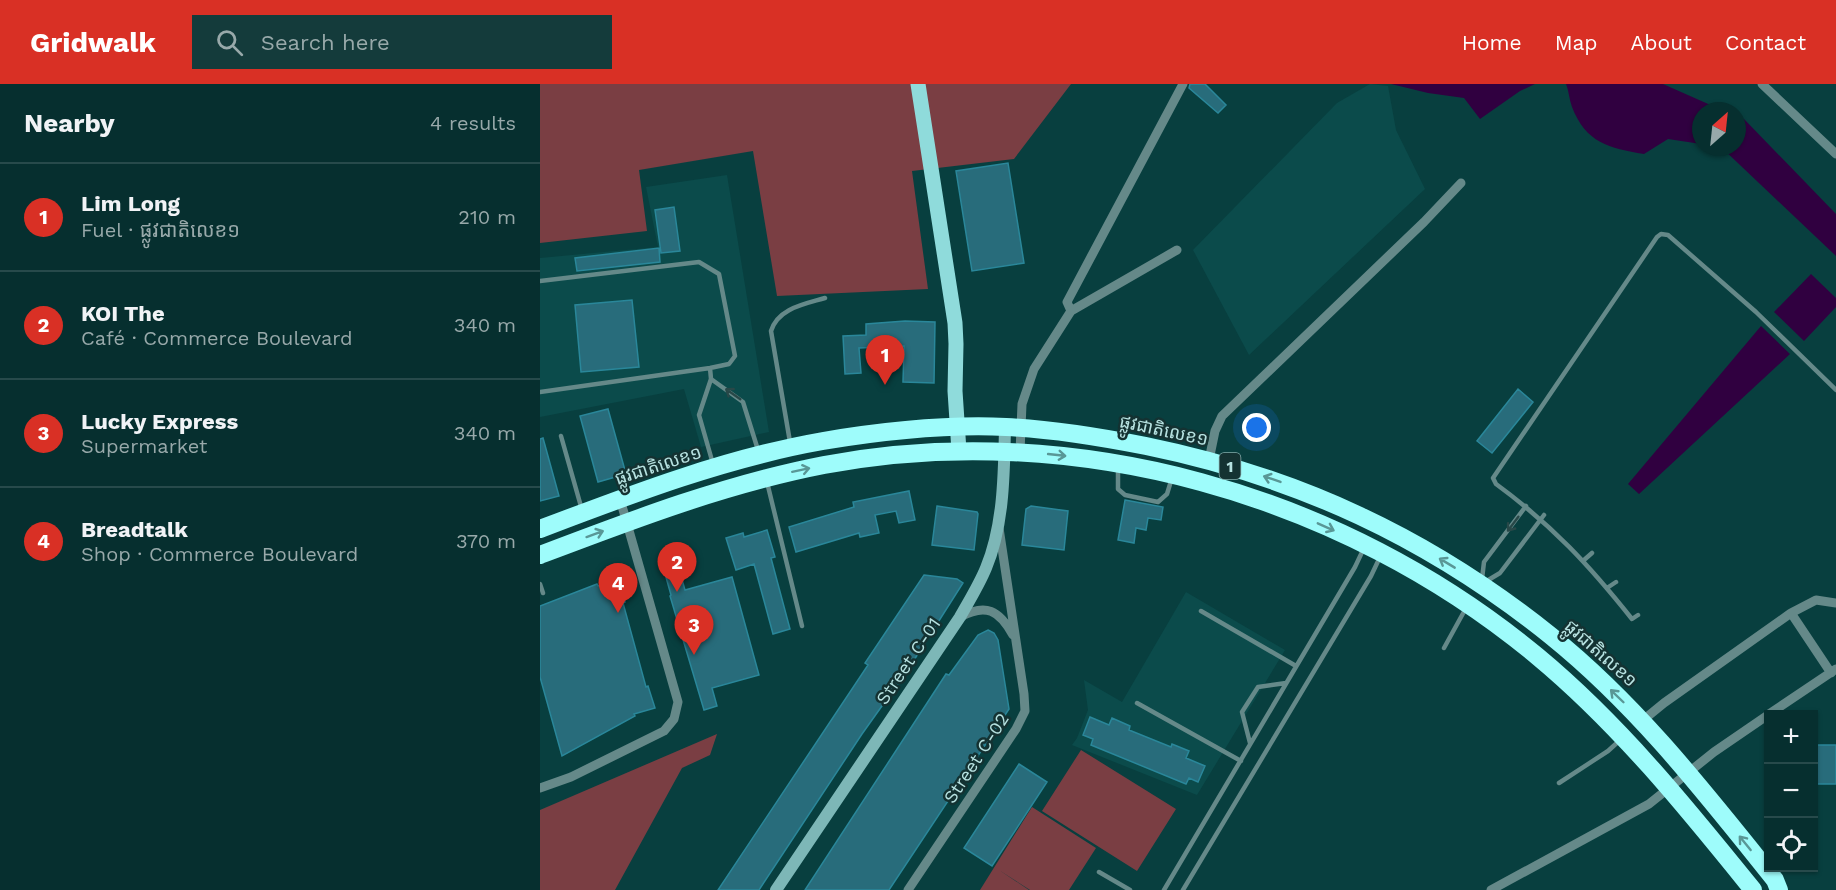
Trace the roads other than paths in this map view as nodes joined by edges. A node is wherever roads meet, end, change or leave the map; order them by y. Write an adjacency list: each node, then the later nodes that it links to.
1 (918, 84): 14 (main road)
2 (1183, 84): 9 (street)
3 (1761, 84): 4 (street)
4 (1836, 154)
5 (1461, 183): 21 (street)
6 (1177, 250): 9 (street)
7 (540, 281): 10 (lane)
8 (825, 298): 17 (lane)
9 (1071, 311): 15 (street)
10 (710, 368): 11 (lane); 13 (lane)
11 (711, 379): 20 (lane, one-way to 11); 25 (lane)
12 (1836, 390): 27 (lane)
13 (540, 392)
14 (957, 427): 15 (highway, ផ្លូវជាតិលេខ១ / 1); 17 (highway, ផ្លូវជាតិលេខ១ / 1); 18 (main road)
15 (1013, 427): 19 (street, Street C-01); 21 (highway, ផ្លូវជាតិលេខ១ / 1)
16 (561, 436): 28 (lane)
17 (791, 448): 20 (highway, ផ្លូវជាតិលេខ១ / 1)
18 (959, 451): 19 (highway, ផ្លូវជាតិលេខ១ / 1); 24 (highway, ផ្លូវជាតិលេខ១ / 1, one-way to 18)
19 (1012, 452): 22 (highway, ផ្លូវជាតិលេខ១ / 1, one-way to 22); 31 (street, Street C-01)
20 (759, 455): 24 (lane); 25 (highway, ផ្លូវជាតិលេខ១ / 1)
21 (1209, 460): 44 (highway, ផ្លូវជាតិលេខ១ / 1, one-way to 21)
22 (1118, 465): 23 (highway, ផ្លូវជាតិលេខ១ / 1); 23 (lane)
23 (1173, 476): 35 (highway, ផ្លូវជាតិលេខ១ / 1, one-way to 35)
24 (766, 478): 25 (highway, ផ្លូវជាតិលេខ១ / 1); 50 (lane)
25 (718, 480): 26 (highway, ផ្លូវជាតិលេខ១ / 1); 30 (highway, ផ្លូវជាតិលេខ១ / 1)
26 (620, 499): 28 (highway, ផ្លូវជាតិលេខ១ / 1); 30 (street)
27 (1526, 506): 29 (lane); 44 (lane, one-way to 44)
28 (583, 513): 32 (highway, ផ្លូវជាតិលេខ១ / 1)
29 (1543, 517): 34 (lane); 44 (lane)
30 (628, 522): 38 (highway, ផ្លូវជាតិលេខ១ / 1, one-way to 30); 65 (street)
31 (998, 523): 49 (street, Street C-01); 51 (street, Street C-02)
32 (540, 529)
33 (1571, 536): 34 (lane)
34 (1566, 542): 39 (lane)
35 (1365, 545): 37 (highway, ផ្លូវជាតិលេខ១ / 1); 53 (lane)
36 (1592, 553): 39 (lane)
37 (1382, 554): 44 (highway, ផ្លូវជាតិលេខ១ / 1); 72 (lane)
38 (540, 555)
39 (1584, 560): 42 (lane)
40 (1616, 582): 42 (lane)
41 (540, 585): 43 (lane)
42 (1607, 588): 48 (lane)
43 (543, 593)
44 (1474, 595): 52 (lane); 59 (highway, ផ្លូវជាតិលេខ១ / 1, one-way to 44); 60 (highway, ផ្លូវជាតិលេខ១ / 1)
45 (1836, 603): 47 (street)
46 (1201, 611): 53 (lane)
47 (1791, 613): 54 (street); 59 (street)
48 (1638, 615)
49 (960, 617): 51 (street); 68 (street, Street C-01)
50 (802, 626)
51 (1016, 641): 69 (street, Street C-02)
52 (1444, 648)
53 (1296, 666): 55 (lane)
54 (1834, 674): 57 (street)
55 (1286, 683): 61 (lane); 61 (lane)
56 (1137, 703): 62 (lane)
57 (1777, 710)
58 (1764, 718): 63 (street)
59 (1642, 721): 63 (highway, ផ្លូវជាតិលេខ១ / 1)
60 (1623, 737): 64 (lane); 66 (highway, ផ្លូវជាតិលេខ១ / 1)
61 (1251, 744): 62 (lane)
62 (1241, 760): 71 (lane)
63 (1688, 772): 66 (street); 75 (highway, ផ្លូវជាតិលេខ១ / 1, one-way to 63)
64 (1559, 783)
65 (540, 788)
66 (1670, 788): 73 (street); 74 (highway, ផ្លូវជាតិលេខ១ / 1)
67 (1099, 872): 70 (lane)
68 (776, 890)
69 (908, 890)
70 (1130, 890)
71 (1164, 890)
72 (1183, 890)
73 (1491, 890)
74 (1753, 890)
75 (1779, 890)

